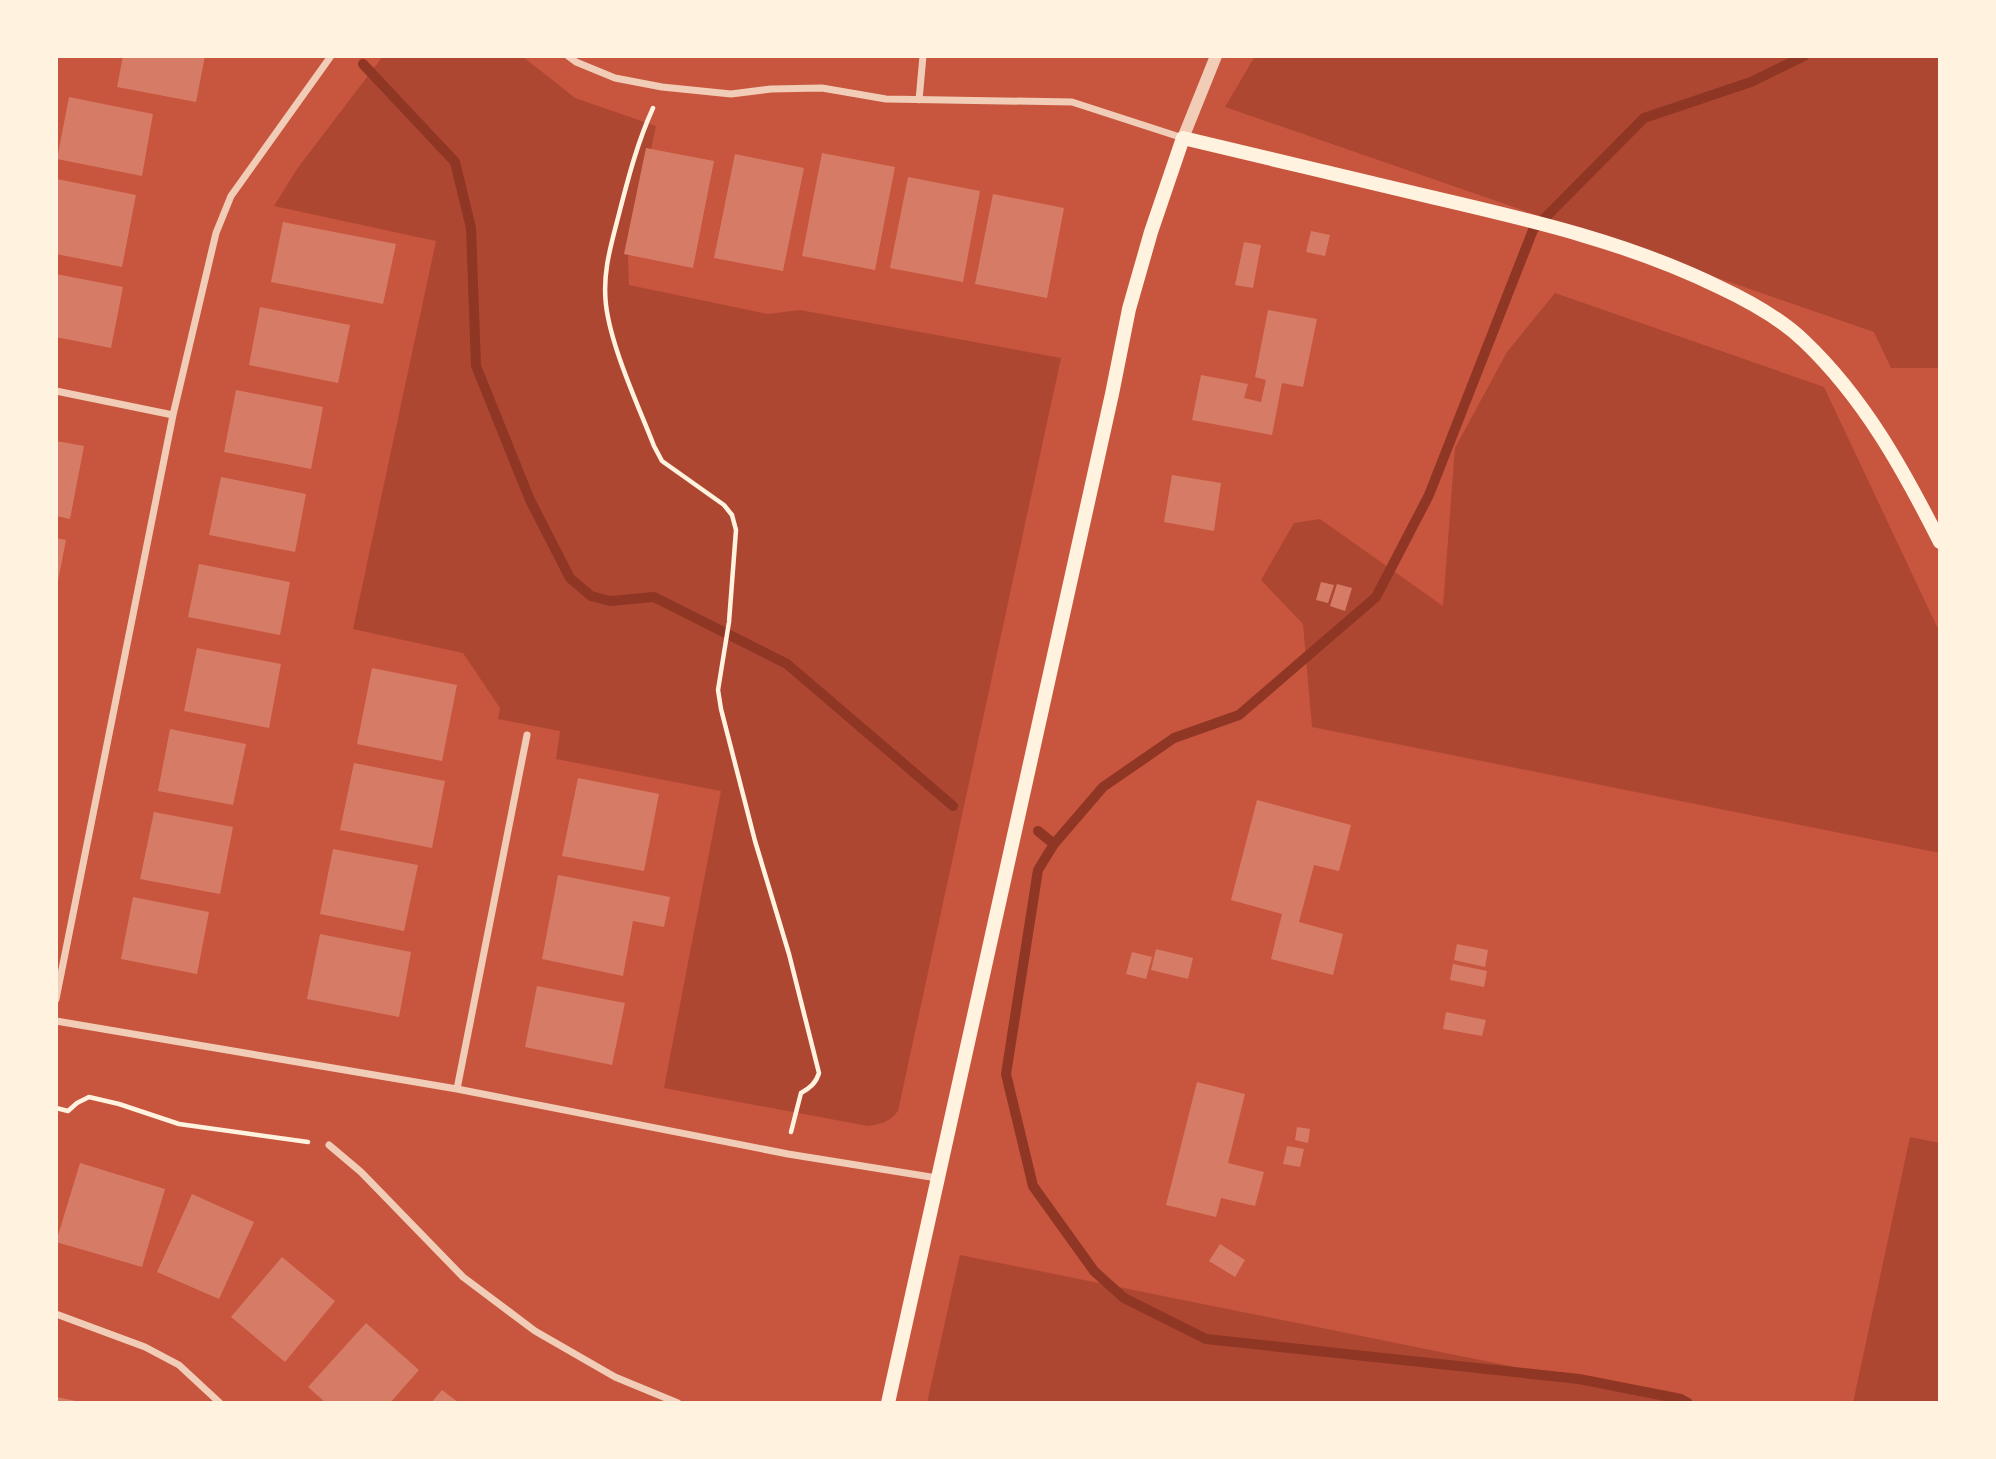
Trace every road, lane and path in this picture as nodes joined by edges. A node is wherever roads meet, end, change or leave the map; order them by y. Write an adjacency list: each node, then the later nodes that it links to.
1 (331, 56): 9 (street)
2 (568, 56): 5 (street)
3 (923, 56): 6 (street)
4 (1216, 56): 7 (street)
5 (662, 87): 6 (street); 17 (path)
6 (919, 100): 7 (street)
7 (1183, 138): 10 (main road); 18 (main road)
8 (56, 391): 9 (street)
9 (173, 415): 12 (street)
10 (1940, 542)
11 (527, 735): 14 (street)
12 (56, 999)
13 (56, 1021): 14 (street)
14 (457, 1089): 17 (street)
15 (56, 1108): 16 (path)
16 (329, 1145): 21 (street)
17 (788, 1154): 18 (street)
18 (937, 1178): 22 (main road)
19 (56, 1314): 20 (street)
20 (216, 1402)
21 (678, 1403)
22 (888, 1403)

